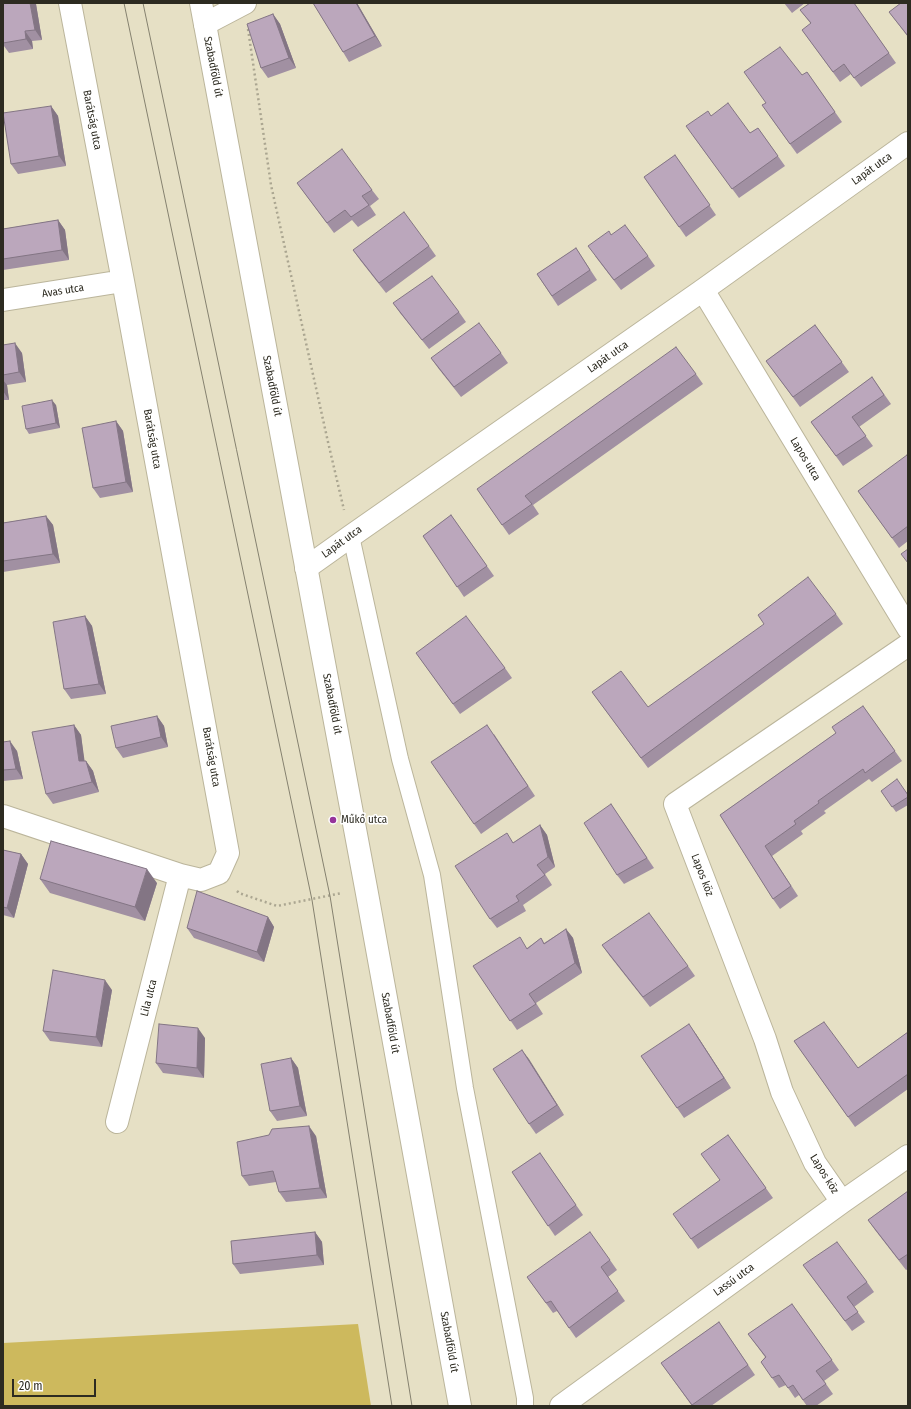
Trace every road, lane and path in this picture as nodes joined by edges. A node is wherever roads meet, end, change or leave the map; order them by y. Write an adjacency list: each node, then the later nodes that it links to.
1 (70, 3): 6 (street, Barátság utca)
2 (201, 3): 4 (street, Szabadföld út)
3 (245, 3): 4 (street); 9 (path)
4 (205, 24): 10 (street, Szabadföld út)
5 (908, 143): 7 (street, Lapát utca)
6 (123, 282): 8 (street, Avas utca); 14 (street, Barátság utca)
7 (703, 290): 9 (street, Lapát utca); 11 (street, Lapos utca)
8 (3, 300)
9 (351, 536): 10 (street, Lapát utca); 21 (lane)
10 (306, 568): 20 (street, Szabadföld út)
11 (908, 628)
12 (908, 645): 19 (street, Lapos köz)
13 (3, 816): 15 (street)
14 (218, 873): 15 (street); 16 (path)
15 (180, 875): 17 (street, Lila utca)
16 (344, 892)
17 (117, 1122)
18 (908, 1156): 19 (street, Lassú utca)
19 (842, 1202): 22 (street, Lassú utca)
20 (460, 1406)
21 (524, 1406)
22 (561, 1406)

